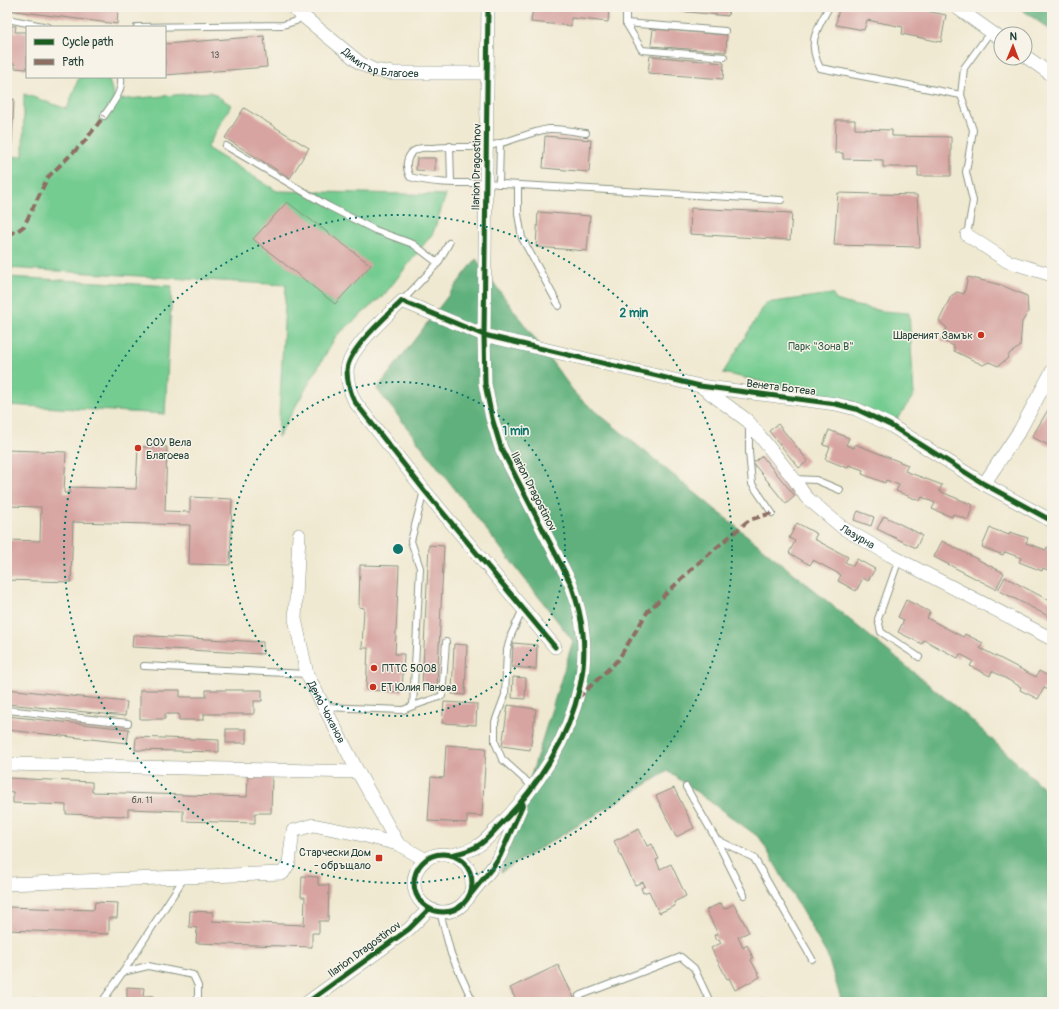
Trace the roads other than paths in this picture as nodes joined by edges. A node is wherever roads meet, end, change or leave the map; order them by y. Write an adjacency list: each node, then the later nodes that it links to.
1 (488, 7): 15 (street, Ilarion Dragostinov)
2 (626, 7): 7 (lane)
3 (829, 7): 18 (lane)
4 (956, 7): 11 (street)
5 (297, 11): 9 (lane); 15 (street, Димитър Благоев)
6 (7, 19): 8 (lane)
7 (626, 23): 10 (lane); 13 (lane)
8 (43, 26)
9 (166, 27)
10 (725, 30)
11 (993, 33)
12 (993, 38): 18 (lane)
13 (724, 57)
14 (1033, 62): 16 (street)
15 (487, 73): 24 (street, Ilarion Dragostinov)
16 (1052, 75)
17 (121, 78): 19 (lane)
18 (961, 96): 30 (lane)
19 (104, 116)
20 (586, 133): 21 (lane)
21 (500, 143): 24 (lane); 27 (lane)
22 (226, 146): 32 (lane)
23 (450, 146): 24 (lane); 25 (lane); 25 (lane)
24 (486, 146): 26 (street, Ilarion Dragostinov)
25 (450, 182): 26 (lane)
26 (486, 183): 27 (lane); 36 (street, Ilarion Dragostinov)
27 (499, 184): 28 (lane)
28 (518, 185): 29 (lane); 35 (lane)
29 (781, 200)
30 (967, 235): 33 (street)
31 (449, 243): 32 (lane)
32 (438, 263): 34 (lane)
33 (1052, 275)
34 (402, 301): 36 (street, Венета Ботева); 42 (street)
35 (559, 306)
36 (484, 335): 38 (street, Венета Ботева); 62 (street, Ilarion Dragostinov)
37 (1052, 374): 41 (street)
38 (700, 386): 39 (street, Лазурна); 41 (street, Венета Ботева)
39 (748, 421): 40 (street, Лазурна); 44 (lane)
40 (794, 479): 43 (lane); 47 (street, Лазурна)
41 (984, 484): 45 (street, Венета Ботева)
42 (424, 490): 48 (street); 55 (lane)
43 (840, 490)
44 (772, 514)
45 (1052, 521)
46 (299, 535): 54 (street, Деню Чоканов)
47 (899, 559): 49 (street, Лазурна); 52 (lane)
48 (523, 609): 51 (street); 62 (lane)
49 (1052, 639)
50 (446, 642): 55 (lane)
51 (554, 647)
52 (919, 657)
53 (144, 666): 54 (lane)
54 (307, 674): 56 (street, Деню Чоканов)
55 (413, 706): 56 (lane)
56 (324, 707): 60 (street, Деню Чоканов)
57 (7, 710): 58 (lane)
58 (128, 723)
59 (7, 764): 60 (street)
60 (358, 772): 64 (street, Деню Чоканов)
61 (686, 787): 63 (lane)
62 (529, 792): 65 (street, Ilarion Dragostinov); 70 (street, Ilarion Dragostinov)
63 (716, 839): 69 (lane); 72 (lane)
64 (398, 844): 66 (street); 67 (street)
65 (450, 855): 66 (street); 70 (street)
66 (426, 860): 71 (street)
67 (184, 877): 68 (street); 73 (lane)
68 (7, 884)
69 (744, 895)
70 (468, 898): 71 (street)
71 (435, 910): 78 (street, Ilarion Dragostinov); 79 (lane)
72 (812, 959)
73 (123, 972): 76 (lane); 77 (lane)
74 (22, 1001): 75 (lane)
75 (37, 1002)
76 (102, 1002)
77 (198, 1002)
78 (308, 1002)
79 (473, 1002)
80 (581, 1002): 81 (lane)
81 (710, 1002)

